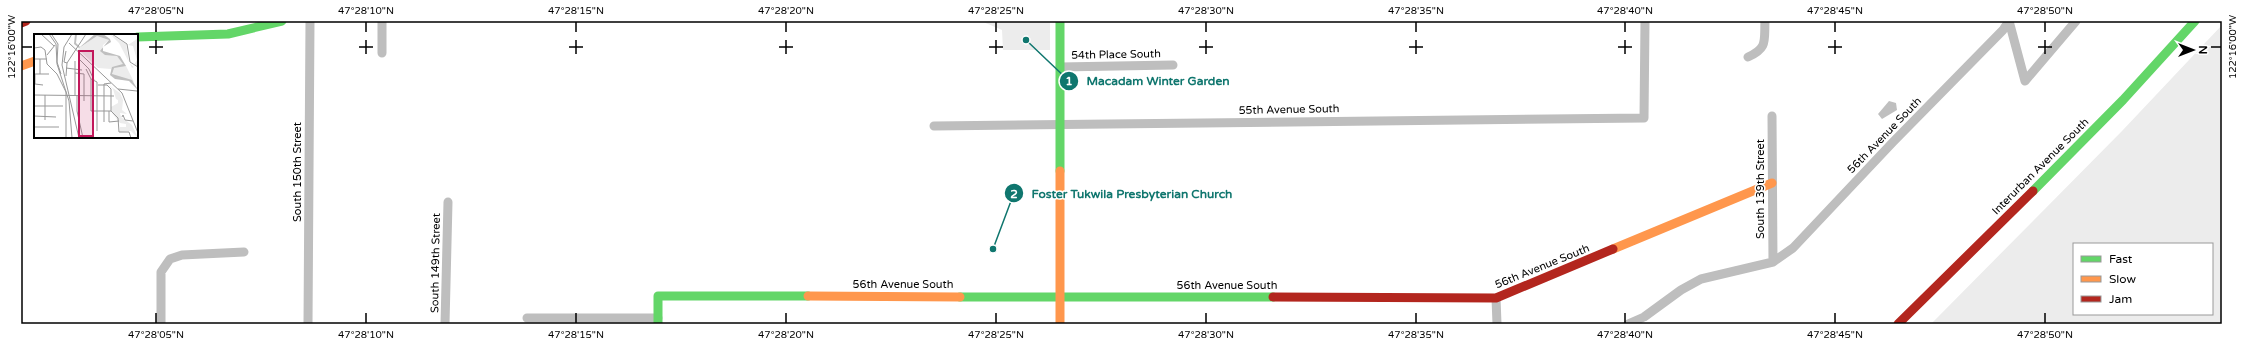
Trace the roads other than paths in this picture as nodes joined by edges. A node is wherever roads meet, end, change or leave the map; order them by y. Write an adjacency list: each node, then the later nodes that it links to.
1 (26, 21): 11 (main road)
2 (282, 21): 12 (main road)
3 (310, 21): 31 (street, South 150th Street)
4 (382, 21): 13 (street)
5 (1060, 21): 18 (main road)
6 (1645, 21): 20 (street, 55th Avenue South)
7 (1765, 21): 14 (street)
8 (2009, 21): 9 (street); 25 (street, 56th Avenue South)
9 (2076, 21)
10 (2194, 21): 36 (main road, Interurban Avenue South)
11 (21, 23)
12 (138, 37)
13 (382, 53)
14 (1748, 57)
15 (34, 61): 17 (main road)
16 (1173, 65): 18 (street, 54th Place South)
17 (21, 66)
18 (1060, 67): 20 (main road)
19 (1772, 116): 22 (street, South 139th Street)
20 (1060, 124): 21 (street, 55th Avenue South); 26 (main road)
21 (934, 126)
22 (1772, 183): 25 (street, South 139th Street); 27 (main road, 56th Avenue South)
23 (448, 202): 32 (street, South 149th Street)
24 (244, 252): 30 (street)
25 (1773, 262): 35 (street)
26 (1060, 296): 27 (main road, 56th Avenue South); 29 (main road, 56th Avenue South); 33 (main road)
27 (1496, 298): 34 (street)
28 (527, 318): 29 (street)
29 (658, 321)
30 (161, 324)
31 (308, 324)
32 (445, 324)
33 (1060, 324)
34 (1497, 324)
35 (1628, 324)
36 (1898, 324)

